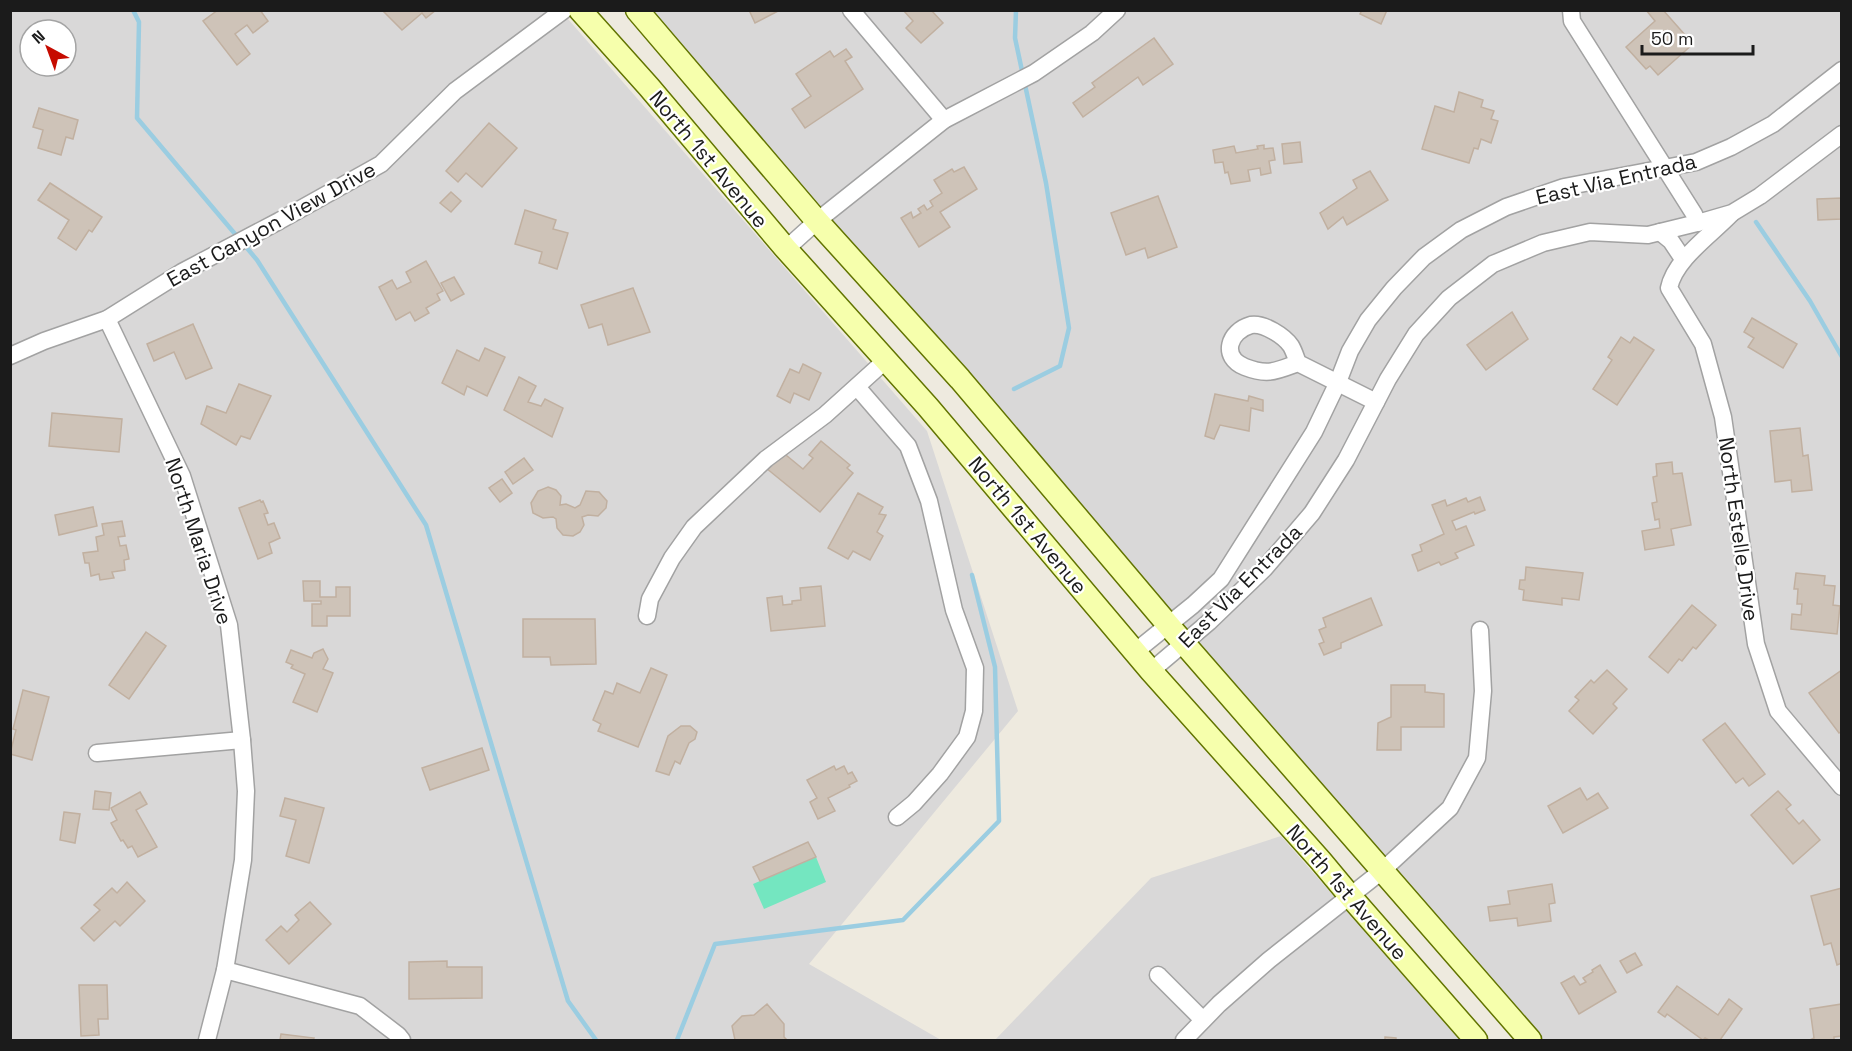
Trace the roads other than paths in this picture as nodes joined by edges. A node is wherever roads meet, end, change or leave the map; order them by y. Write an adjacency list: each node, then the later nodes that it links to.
1 (564, 10): 17 (street, East Canyon View Drive)
2 (580, 10): 15 (main road, North 1st Avenue)
3 (637, 10): 12 (main road, North 1st Avenue)
4 (851, 10): 8 (street)
5 (1117, 10): 8 (street)
6 (1571, 10): 10 (street)
7 (1842, 70): 10 (street, East Via Entrada)
8 (944, 120): 12 (street)
9 (1842, 134): 11 (street, East Via Entrada)
10 (1666, 169): 13 (street); 21 (street, East Via Entrada)
11 (1732, 213): 13 (street, East Via Entrada); 16 (street, North Estelle Drive)
12 (817, 221): 15 (street); 25 (main road, North 1st Avenue)
13 (1698, 223): 14 (street, East Via Entrada)
14 (1660, 232): 16 (street); 23 (street, East Via Entrada)
15 (786, 249): 19 (main road, North 1st Avenue)
16 (1683, 259): 32 (street, North Estelle Drive)
17 (107, 319): 18 (street, East Canyon View Drive); 30 (street, North Maria Drive)
18 (10, 356)
19 (886, 360): 22 (street); 28 (main road, North 1st Avenue)
20 (1298, 363): 21 (street)
21 (1338, 382): 23 (street); 25 (street, East Via Entrada)
22 (856, 387): 24 (street); 33 (street)
23 (1376, 402): 27 (street, East Via Entrada)
24 (647, 616)
25 (1168, 624): 27 (main road, North 1st Avenue); 28 (street, East Via Entrada)
26 (1480, 630): 34 (street)
27 (1184, 643): 29 (street, East Via Entrada); 34 (main road, North 1st Avenue)
28 (1136, 651): 29 (main road, North 1st Avenue)
29 (1151, 671): 35 (main road, North 1st Avenue)
30 (242, 740): 31 (street); 36 (street, North Maria Drive)
31 (97, 753)
32 (1842, 787)
33 (897, 817)
34 (1383, 870): 35 (street); 43 (main road, North 1st Avenue)
35 (1350, 896): 38 (street); 42 (main road, North 1st Avenue)
36 (225, 970): 39 (street, North Maria Drive); 40 (street)
37 (1158, 975): 38 (street)
38 (1203, 1020): 41 (street)
39 (207, 1041)
40 (402, 1041)
41 (1184, 1041)
42 (1476, 1041)
43 (1530, 1041)

